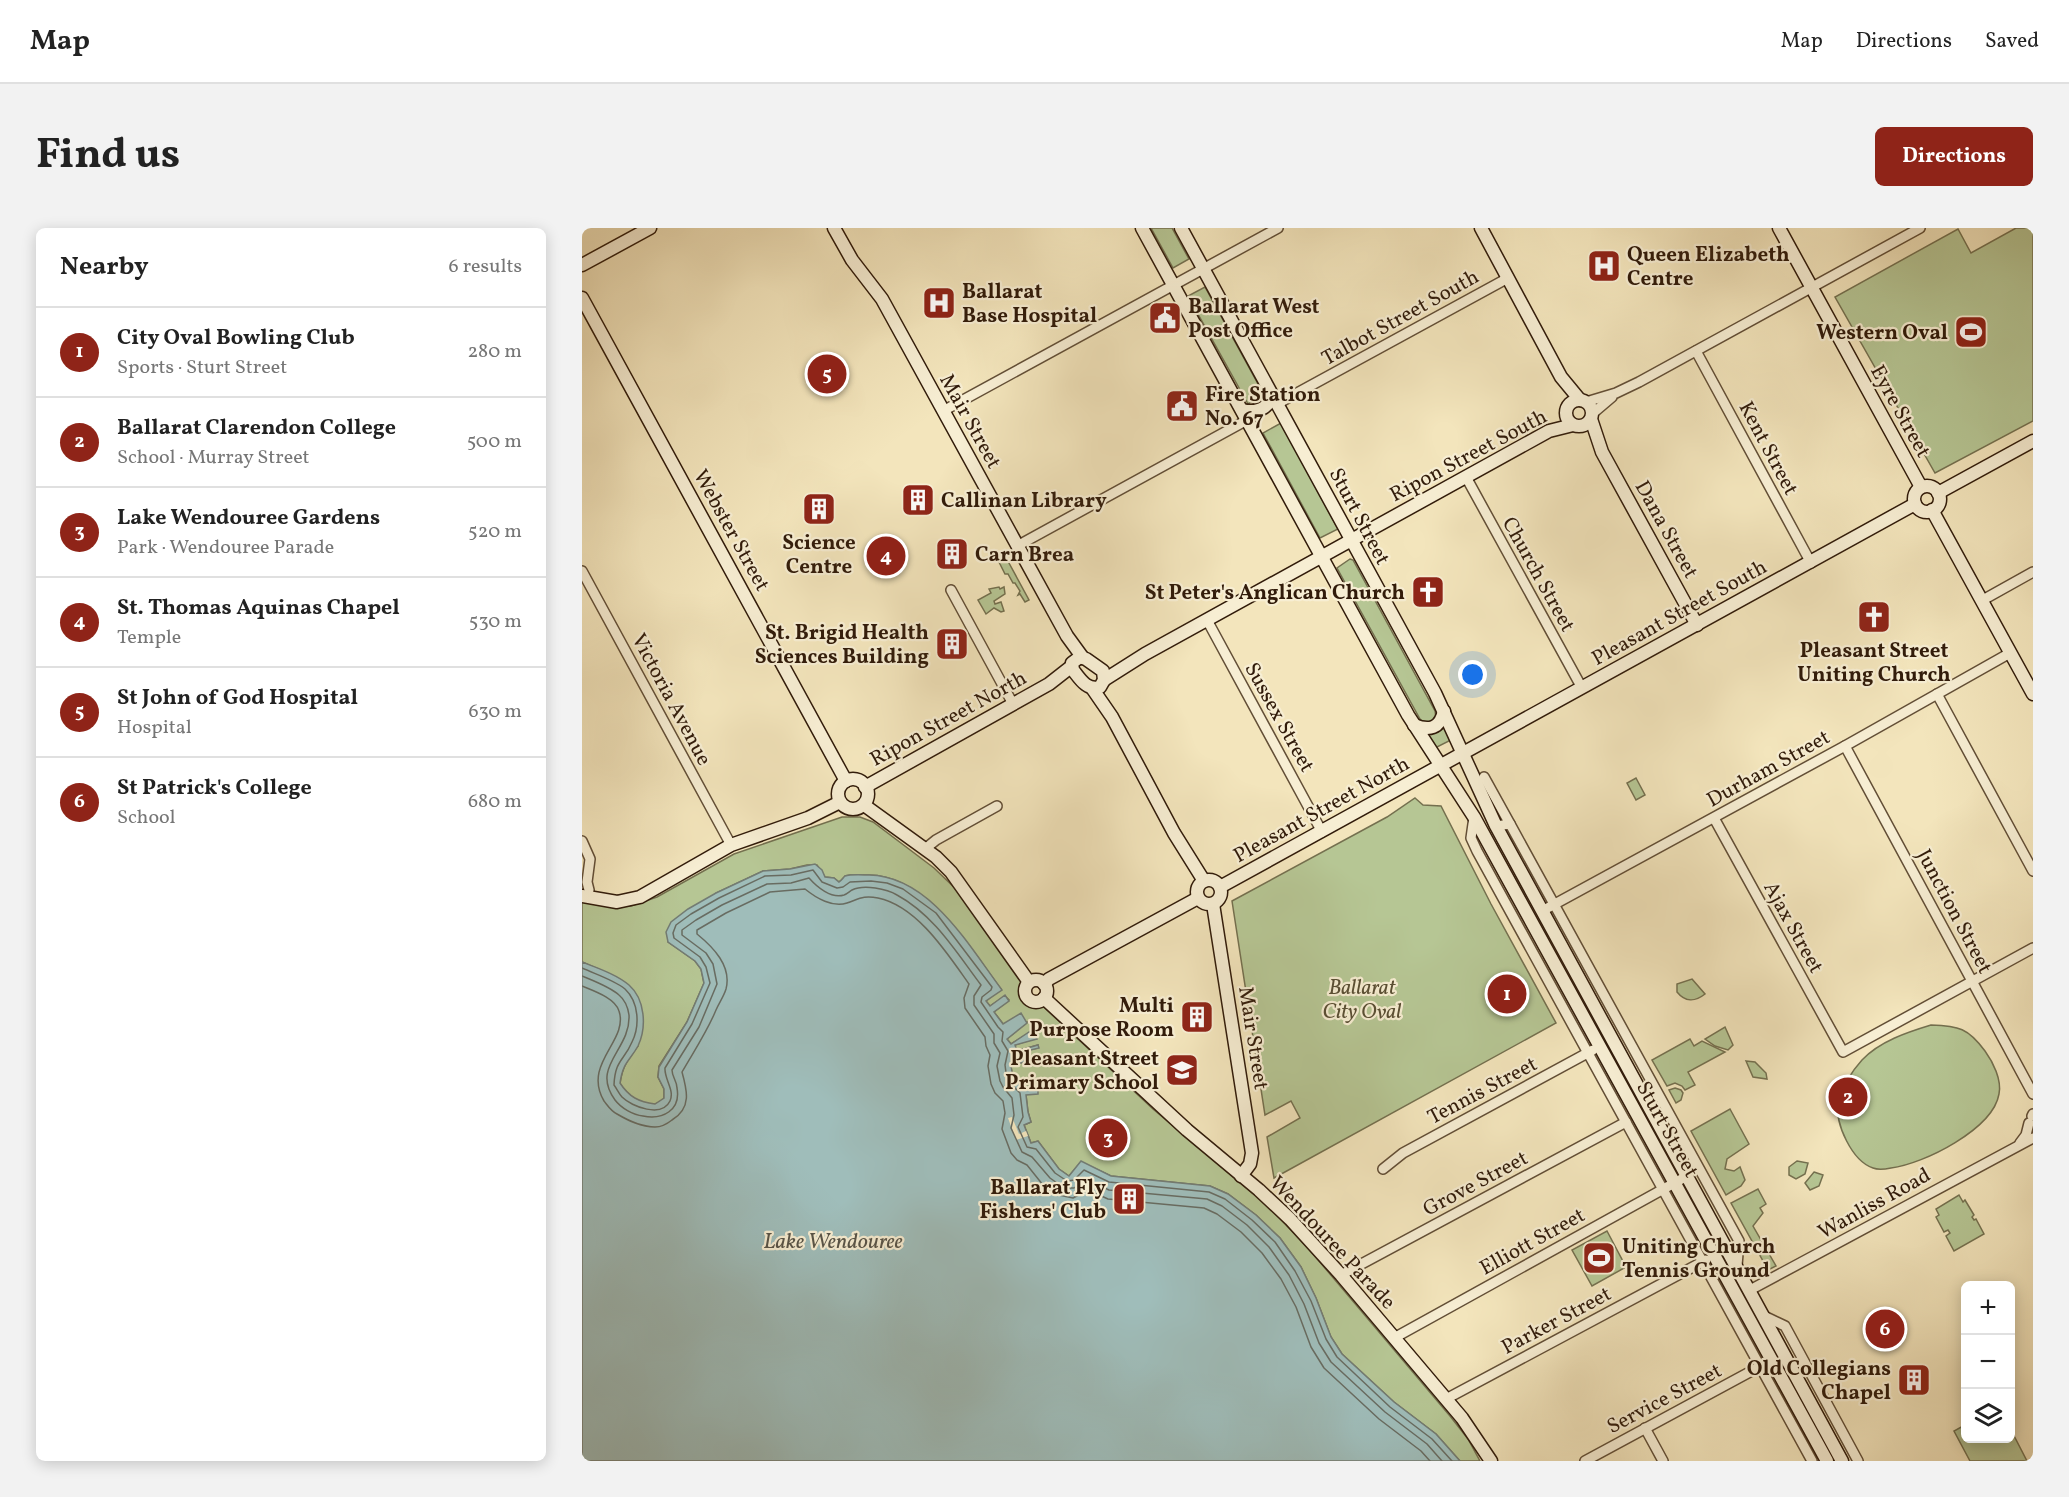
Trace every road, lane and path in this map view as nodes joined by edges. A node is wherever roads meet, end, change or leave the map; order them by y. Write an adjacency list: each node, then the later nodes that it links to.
1 (650, 228): 9 (street)
2 (834, 228): 19 (street, Mair Street)
3 (1142, 228): 12 (street, Sturt Street)
4 (1181, 228): 10 (street, Sturt Street)
5 (1278, 228): 10 (street)
6 (1481, 228): 11 (street)
7 (1779, 228): 13 (street, Eyre Street)
8 (1920, 228): 13 (street, Ripon Street South)
9 (582, 265)
10 (1203, 269): 12 (street); 17 (street, Sturt Street)
11 (1508, 278): 17 (street, Talbot Street South); 18 (street)
12 (1173, 285): 19 (street); 20 (street, Sturt Street)
13 (1811, 288): 15 (street, Ripon Street South); 25 (street, Eyre Street)
14 (582, 298): 54 (street, Webster Street)
15 (1696, 351): 16 (street, Ripon Street South); 32 (street, Kent Street)
16 (1616, 393): 18 (street, Ripon Street South); 21 (street, Ripon Street South)
17 (1278, 404): 20 (street); 20 (street); 29 (street, Sturt Street)
18 (1575, 405): 21 (street); 21 (street); 22 (street)
19 (943, 411): 30 (street, Mair Street)
20 (1247, 420): 30 (street); 31 (street, Sturt Street)
21 (1584, 421): 22 (street, Ripon Street South); 38 (street, Dana Street)
22 (1549, 431): 24 (street, Ripon Street South)
23 (2033, 441): 26 (street)
24 (1466, 477): 29 (street, Ripon Street South); 44 (street, Church Street)
25 (1921, 487): 26 (street); 27 (street)
26 (1938, 493): 28 (street)
27 (1915, 504): 28 (street); 32 (street, Pleasant Street South)
28 (1932, 510): 36 (street)
29 (1351, 540): 31 (street, Ripon Street South); 48 (street, Sturt Street)
30 (1017, 546): 41 (street, Mair Street)
31 (1322, 557): 37 (street); 49 (street, Sturt Street)
32 (1811, 563): 38 (street, Pleasant Street South)
33 (582, 571): 65 (street, Victoria Avenue)
34 (2033, 572): 36 (street)
35 (951, 590): 47 (street)
36 (1981, 601): 39 (street)
37 (1207, 620): 40 (street); 63 (street, Sussex Street)
38 (1697, 625): 44 (street, Pleasant Street South)
39 (2010, 653): 45 (street, Durham Street); 46 (street)
40 (1144, 654): 42 (street); 43 (street)
41 (1076, 666): 42 (street); 43 (street); 47 (street, Ripon Street North)
42 (1100, 668): 43 (street)
43 (1100, 684): 69 (street)
44 (1582, 688): 51 (street, Pleasant Street South)
45 (1937, 694): 50 (street, Durham Street); 67 (street)
46 (2033, 694)
47 (1013, 704): 55 (street, Ripon Street North)
48 (1444, 711): 49 (street); 51 (street, Sturt Street)
49 (1414, 725): 52 (street, Sturt Street)
50 (1845, 746): 60 (street, Durham Street); 78 (street, Junction Street)
51 (1462, 754): 52 (street, Pleasant Street South); 62 (street, Sturt Street)
52 (1441, 766): 59 (street, Sturt Street); 63 (street, Pleasant Street North)
53 (1484, 777): 61 (street, Sturt Street)
54 (846, 781): 55 (street); 56 (street)
55 (865, 787): 57 (street)
56 (840, 802): 57 (street); 65 (street)
57 (864, 805): 66 (street)
58 (997, 806): 66 (street)
59 (1474, 817): 81 (street, Sturt Street); 82 (street, Sturt Street)
60 (1714, 818): 74 (street, Durham Street); 78 (street, Ajax Street)
61 (1510, 824): 62 (street); 74 (street, Sturt Street)
62 (1496, 826): 75 (street, Sturt Street)
63 (1322, 832): 70 (street, Pleasant Street North)
64 (584, 845): 68 (street); 71 (street)
65 (731, 845): 71 (street)
66 (925, 849): 77 (street)
67 (2033, 871)
68 (582, 878)
69 (1204, 881): 70 (street); 72 (street)
70 (1220, 887): 73 (street)
71 (584, 893)
72 (1198, 898): 73 (street); 79 (street)
73 (1214, 904): 89 (street, Mair Street)
74 (1554, 904): 75 (street, Durham Street); 95 (street, Sturt Street)
75 (1542, 911): 90 (street, Sturt Street)
76 (2033, 948): 78 (street)
77 (1029, 982): 79 (street); 80 (street)
78 (1972, 982): 83 (street, Junction Street)
79 (1044, 984): 80 (street)
80 (1044, 998): 89 (street, Wendouree Parade)
81 (1600, 1046): 82 (street, Tennis Street); 91 (street, Sturt Street)
82 (1589, 1053): 85 (street, Sturt Street); 88 (street, Tennis Street)
83 (2033, 1094)
84 (2032, 1120): 87 (street)
85 (1626, 1122): 92 (street, Sturt Street); 96 (street, Grove Street)
86 (2033, 1138): 87 (street, Wanliss Road)
87 (2015, 1146): 97 (street, Wanliss Road)
88 (1383, 1169)
89 (1241, 1176): 96 (street, Wendouree Parade)
90 (1687, 1176): 91 (street, Elliott Street); 95 (street, Sturt Street)
91 (1675, 1183): 92 (street, Elliott Street); 93 (street, Sturt Street)
92 (1662, 1190): 94 (street, Sturt Street); 99 (street, Elliott Street)
93 (1715, 1255): 94 (street, Parker Street); 107 (street, Sturt Street)
94 (1703, 1262): 100 (street, Sturt Street); 101 (street, Parker Street)
95 (1737, 1266): 97 (street, Sturt Street)
96 (1341, 1275): 99 (street, Wendouree Parade)
97 (1750, 1290): 98 (street, Sturt Street)
98 (1764, 1316): 108 (street, Sturt Street); 109 (street, Sturt Street)
99 (1394, 1338): 101 (street, Wendouree Parade)
100 (1759, 1367): 102 (street, Service Street); 106 (street, Sturt Street)
101 (1446, 1399): 103 (street, Wendouree Parade)
102 (1645, 1428): 104 (street, Service Street); 105 (street)
103 (1491, 1461)
104 (1585, 1461)
105 (1663, 1461)
106 (1812, 1461)
107 (1827, 1461)
108 (1842, 1461)
109 (1858, 1461)

